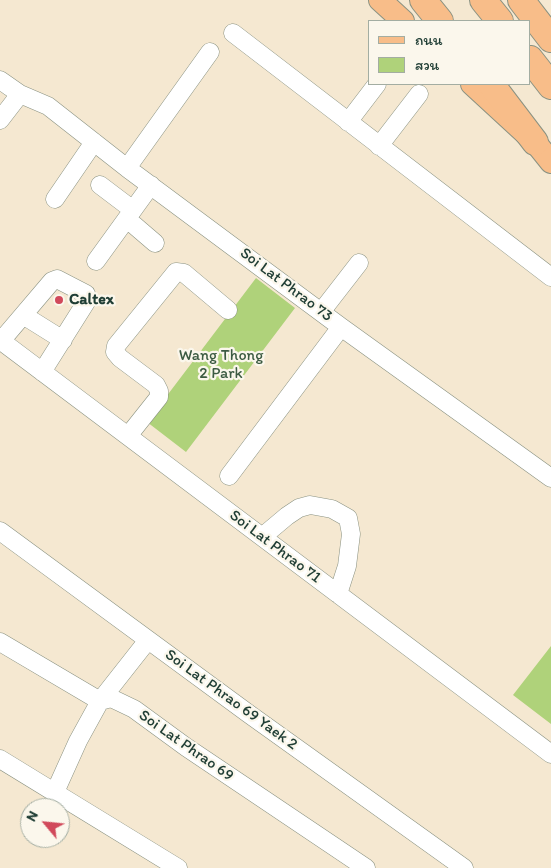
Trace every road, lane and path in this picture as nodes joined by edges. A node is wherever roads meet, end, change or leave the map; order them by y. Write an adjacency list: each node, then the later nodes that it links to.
1 (380, 0): 5 (main road)
2 (423, 0): 6 (highway)
3 (483, 0): 7 (highway)
4 (521, 0): 9 (highway)
5 (402, 20)
6 (439, 20)
7 (499, 20)
8 (233, 33): 20 (street)
9 (551, 39)
10 (210, 52): 25 (street)
11 (531, 60): 16 (highway)
12 (0, 80): 17 (street, Soi Lat Phrao 73)
13 (376, 85): 20 (street)
14 (473, 85): 22 (main road)
15 (492, 85): 22 (highway)
16 (551, 86)
17 (20, 94): 19 (street); 21 (street, Soi Lat Phrao 73)
18 (419, 94): 23 (street)
19 (0, 120)
20 (348, 122): 23 (street)
21 (94, 142): 25 (street, Soi Lat Phrao 73); 28 (street)
22 (535, 142): 24 (main road)
23 (379, 146): 33 (street)
24 (551, 162)
25 (127, 168): 27 (street, Soi Lat Phrao 73)
26 (100, 185): 29 (street)
27 (151, 185): 29 (street); 35 (street, Soi Lat Phrao 73)
28 (55, 199)
29 (130, 214): 30 (street); 31 (street)
30 (155, 244)
31 (96, 262)
32 (359, 263): 35 (street)
33 (551, 277)
34 (228, 310): 41 (street)
35 (322, 312): 37 (street, Soi Lat Phrao 73)
36 (23, 315): 38 (street); 39 (street); 39 (street)
37 (341, 327): 42 (street); 43 (street, Soi Lat Phrao 73)
38 (1, 340): 40 (street, Soi Lat Phrao 71)
39 (63, 340): 40 (street)
40 (42, 372): 41 (street, Soi Lat Phrao 71)
41 (128, 436): 45 (street, Soi Lat Phrao 71)
42 (229, 476)
43 (551, 478)
44 (0, 531): 47 (street, Soi Lat Phrao 69 Yaek 2)
45 (262, 537): 46 (street, Soi Lat Phrao 71); 46 (street)
46 (338, 594): 50 (street, Soi Lat Phrao 71)
47 (148, 640): 49 (street); 55 (street, Soi Lat Phrao 69 Yaek 2)
48 (0, 642): 49 (street, Soi Lat Phrao 69)
49 (100, 701): 52 (street); 54 (street, Soi Lat Phrao 69)
50 (551, 754)
51 (0, 759): 52 (street)
52 (55, 792): 53 (street)
53 (178, 868)
54 (366, 868)
55 (464, 868)

